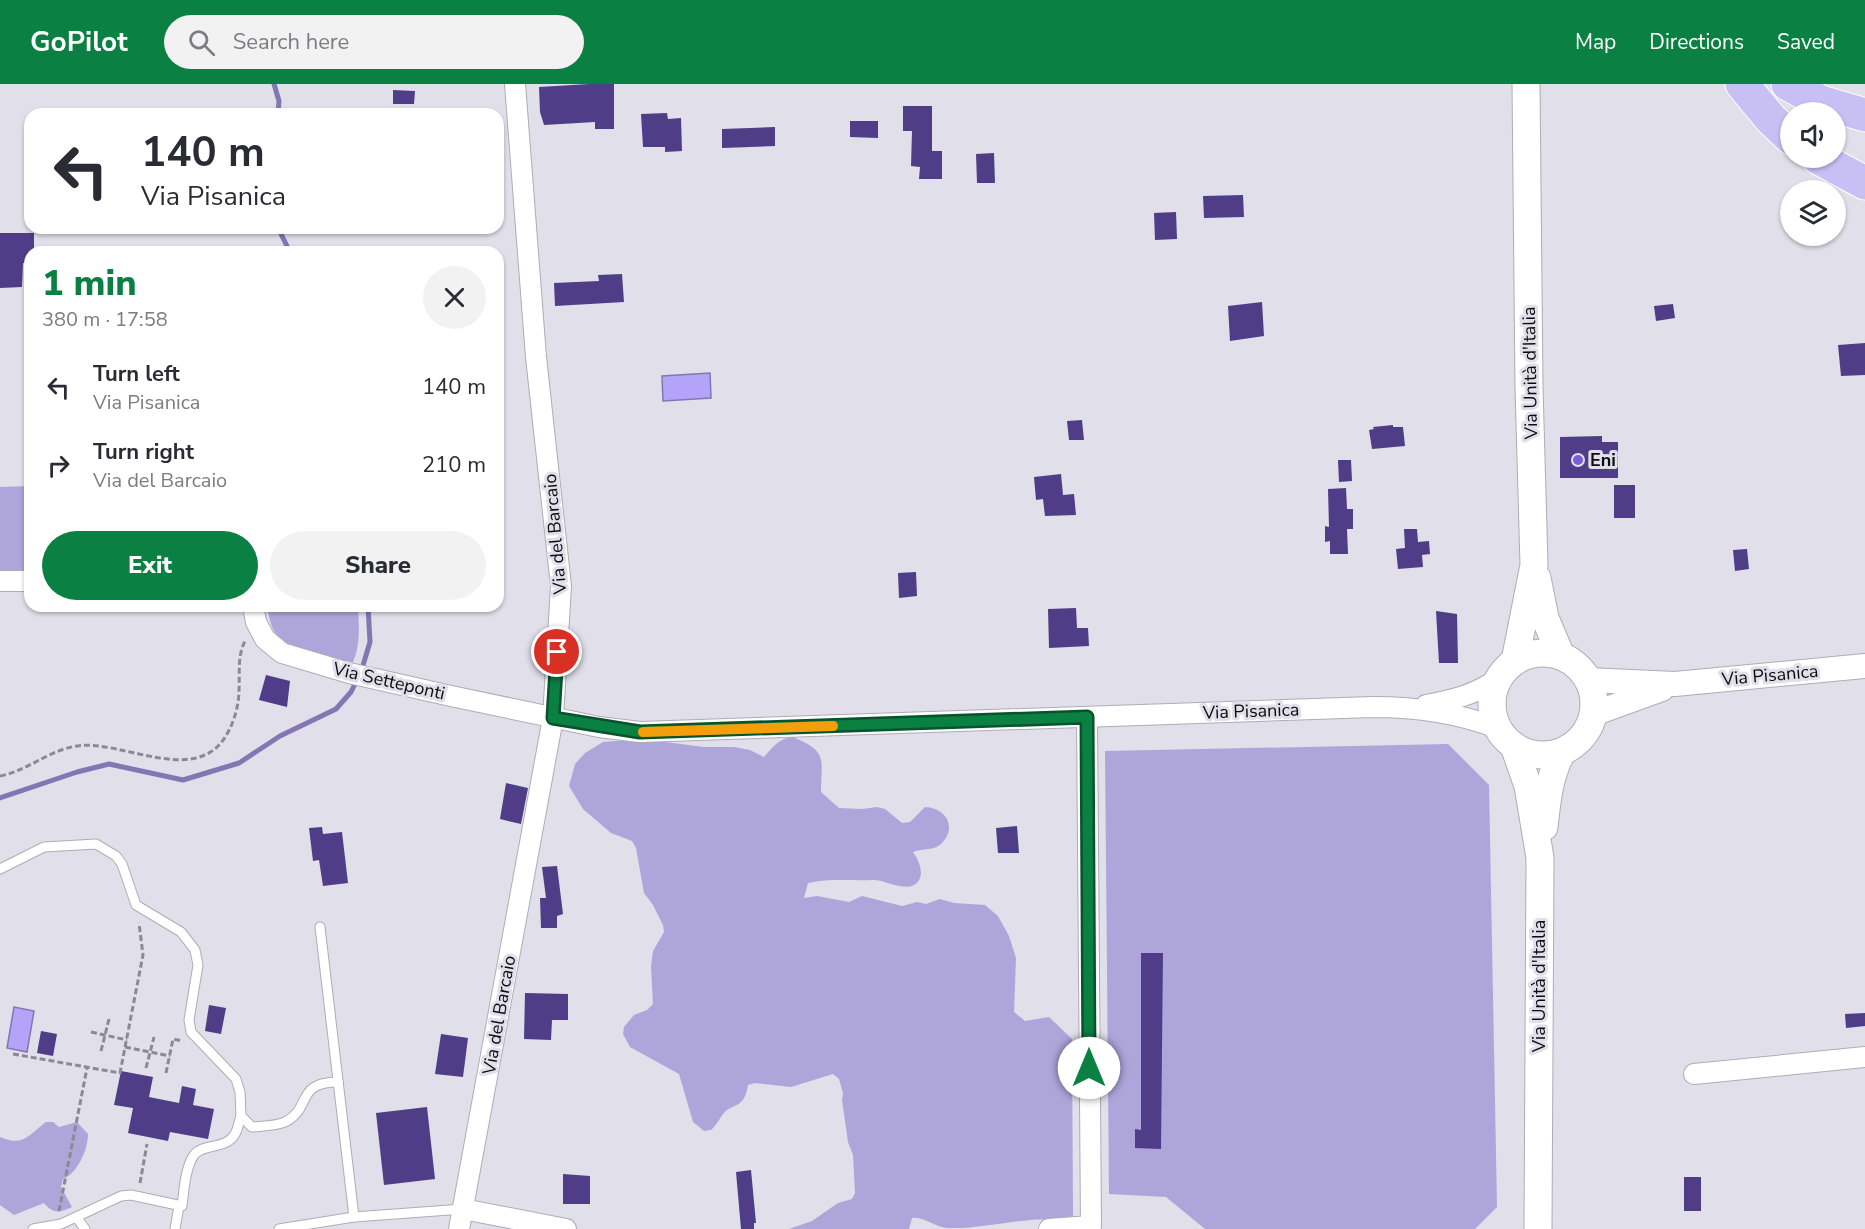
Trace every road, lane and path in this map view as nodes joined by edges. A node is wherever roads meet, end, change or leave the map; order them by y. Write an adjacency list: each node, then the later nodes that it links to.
1 (515, 84): 22 (street, Via del Barcaio)
2 (1526, 84): 11 (main road, Via Unità d'Italia)
3 (1742, 84): 8 (highway)
4 (1788, 84): 7 (highway)
5 (1805, 84): 6 (highway)
6 (1865, 106)
7 (1865, 115)
8 (1780, 128)
9 (1837, 168): 10 (highway)
10 (1865, 183)
11 (1534, 565): 15 (main road); 17 (main road, Via Unità d'Italia)
12 (0, 581): 13 (street)
13 (24, 581)
14 (254, 614): 22 (street, Via Setteponti); 26 (path)
15 (1561, 656): 17 (main road); 18 (main road)
16 (1865, 666): 19 (street, Via Pisanica)
17 (1506, 670): 20 (street, Via Pisanica); 24 (main road)
18 (1588, 680): 19 (street, Via Pisanica); 23 (main road)
19 (1675, 684): 23 (street, Via Pisanica)
20 (1414, 707): 21 (street, Via Pisanica); 24 (street, Via Pisanica)
21 (1087, 717): 22 (street, Via Pisanica); 64 (street)
22 (553, 718): 54 (street, Via del Barcaio)
23 (1598, 721): 25 (path); 25 (main road)
24 (1505, 737): 25 (main road); 27 (main road, Via Unità d'Italia)
25 (1571, 752): 27 (main road)
26 (0, 776)
27 (1540, 858): 65 (main road, Via Unità d'Italia)
28 (0, 869): 29 (lane)
29 (136, 905): 35 (path); 36 (lane)
30 (320, 927): 47 (lane)
31 (108, 1019): 33 (path)
32 (91, 1032): 33 (path)
33 (105, 1035): 35 (path); 38 (path)
34 (154, 1037): 39 (path)
35 (127, 1040): 37 (path)
36 (204, 1046): 41 (path); 48 (lane)
37 (125, 1047): 39 (path); 43 (path)
38 (101, 1051)
39 (150, 1052): 41 (path); 44 (path)
40 (13, 1054): 43 (path)
41 (170, 1056): 45 (path)
42 (1865, 1057): 46 (street)
43 (87, 1068): 57 (path)
44 (146, 1068)
45 (166, 1073)
46 (1694, 1074)
47 (338, 1082): 49 (lane); 56 (lane)
48 (241, 1116): 49 (lane); 50 (lane)
49 (252, 1127): 50 (lane)
50 (235, 1136): 53 (lane)
51 (147, 1144): 52 (path)
52 (138, 1197): 53 (lane); 55 (lane)
53 (179, 1206): 60 (lane)
54 (463, 1209): 56 (lane); 62 (street, Via del Barcaio); 63 (street)
55 (76, 1217): 57 (lane); 59 (lane)
56 (354, 1217): 61 (lane)
57 (56, 1225): 58 (lane)
58 (33, 1229)
59 (85, 1229)
60 (175, 1229)
61 (279, 1229)
62 (459, 1229)
63 (566, 1229)
64 (1049, 1229)
65 (1538, 1229)

